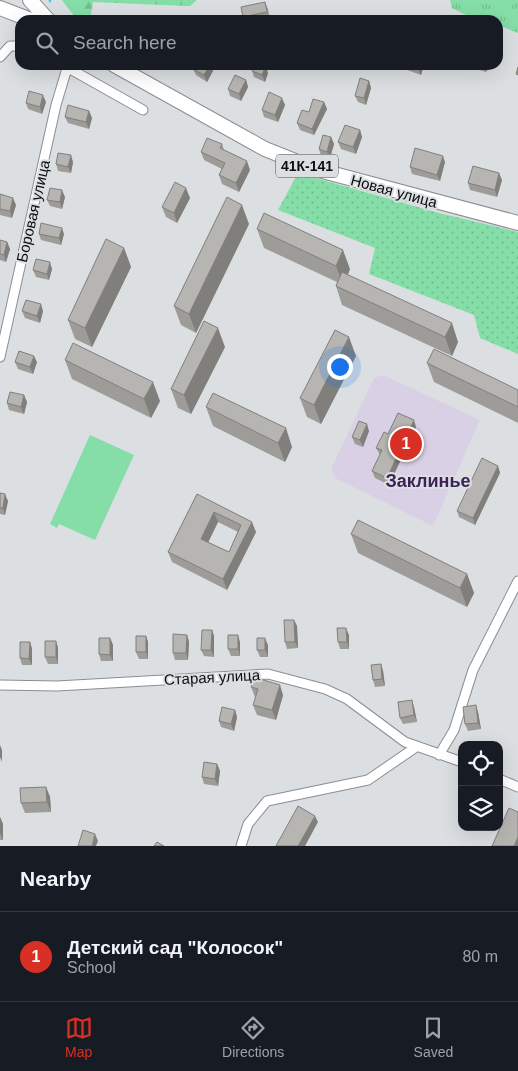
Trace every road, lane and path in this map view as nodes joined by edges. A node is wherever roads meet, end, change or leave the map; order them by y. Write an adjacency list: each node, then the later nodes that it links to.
1 (30, 0): 4 (main road)
2 (0, 8): 3 (main road)
3 (18, 15)
4 (44, 15)
5 (15, 46): 6 (street)
6 (0, 57)
7 (65, 70): 12 (street, Боровая улица)
8 (73, 70): 10 (street)
9 (123, 70): 11 (main road, Новая улица / 41К-141)
10 (143, 110)
11 (518, 223)
12 (0, 357)
13 (518, 581): 16 (street)
14 (0, 686): 15 (street, Старая улица)
15 (416, 748): 16 (street, Старая улица); 20 (street)
16 (438, 754): 17 (street, Старая улица)
17 (458, 761)
18 (503, 781): 19 (street)
19 (518, 788)
20 (241, 846)

